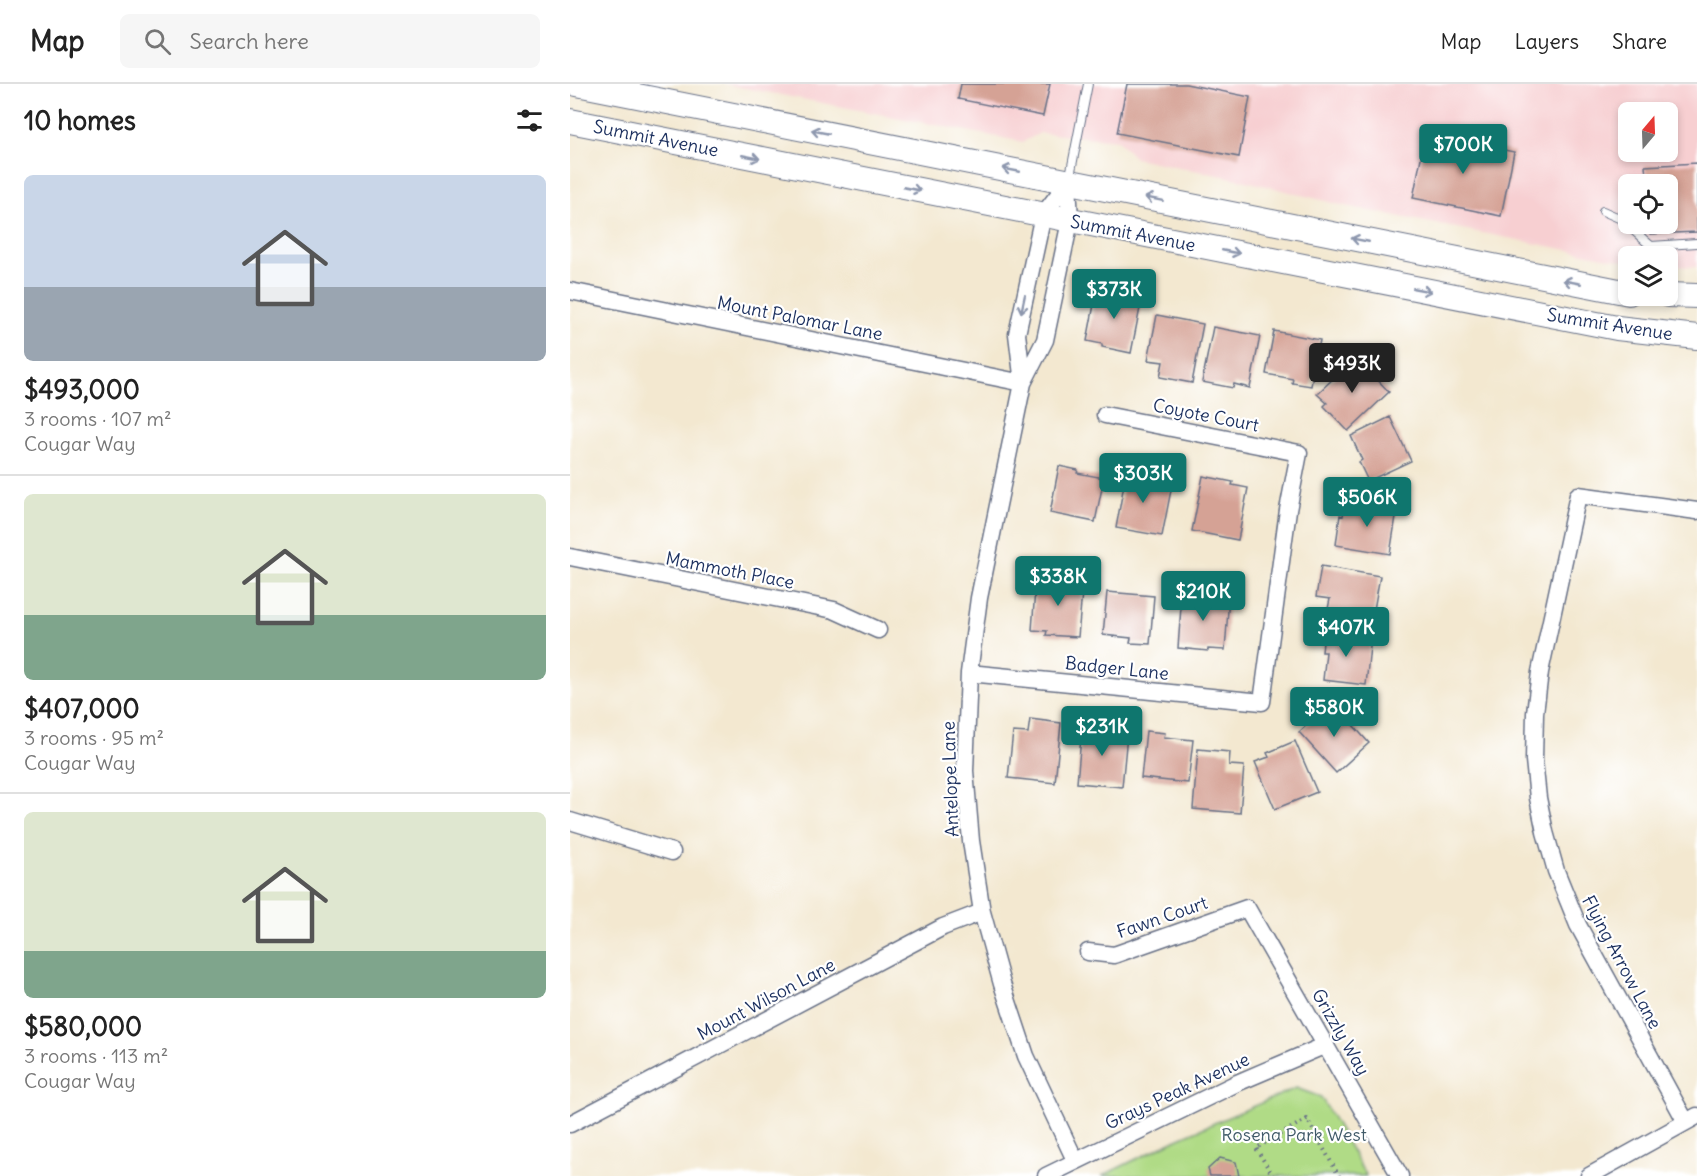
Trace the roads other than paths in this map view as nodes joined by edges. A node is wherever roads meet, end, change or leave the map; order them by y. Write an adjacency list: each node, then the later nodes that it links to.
1 (577, 84): 4 (street, Summit Avenue, one-way to 1)
2 (1088, 84): 4 (lane)
3 (570, 121): 6 (street, Summit Avenue, one-way to 6)
4 (1068, 182): 6 (street, Antelope Lane); 7 (street, Antelope Lane); 10 (street, Summit Avenue, one-way to 4)
5 (1603, 211): 8 (lane)
6 (1043, 214): 7 (street, Summit Avenue); 14 (street, Antelope Lane, one-way to 14)
7 (1070, 221): 13 (street, Summit Avenue, one-way to 13); 14 (street, Antelope Lane)
8 (1697, 243)
9 (570, 291): 14 (street, Mount Palomar Lane)
10 (1618, 291)
11 (1678, 295): 12 (street)
12 (1697, 296)
13 (1697, 337)
14 (1023, 383): 19 (street, Antelope Lane)
15 (1105, 415): 20 (street, Coyote Court)
16 (1697, 511): 27 (street, Flying Arrow Lane)
17 (570, 557): 18 (street, Mammoth Place)
18 (878, 630)
19 (969, 673): 20 (street, Badger Lane); 24 (street, Antelope Lane)
20 (1262, 702)
21 (570, 821): 22 (street)
22 (672, 852)
23 (1247, 908): 25 (street, Fawn Court); 26 (street, Grizzly Way)
24 (982, 912): 28 (street, Mount Wilson Lane); 29 (street, Antelope Lane)
25 (1088, 952)
26 (1326, 1045): 29 (street, Grays Peak Avenue); 31 (street, Grizzly Way)
27 (1691, 1119): 32 (street)
28 (570, 1124)
29 (1075, 1160): 30 (street, Grays Peak Avenue)
30 (1046, 1176)
31 (1400, 1176)
32 (1589, 1176)

